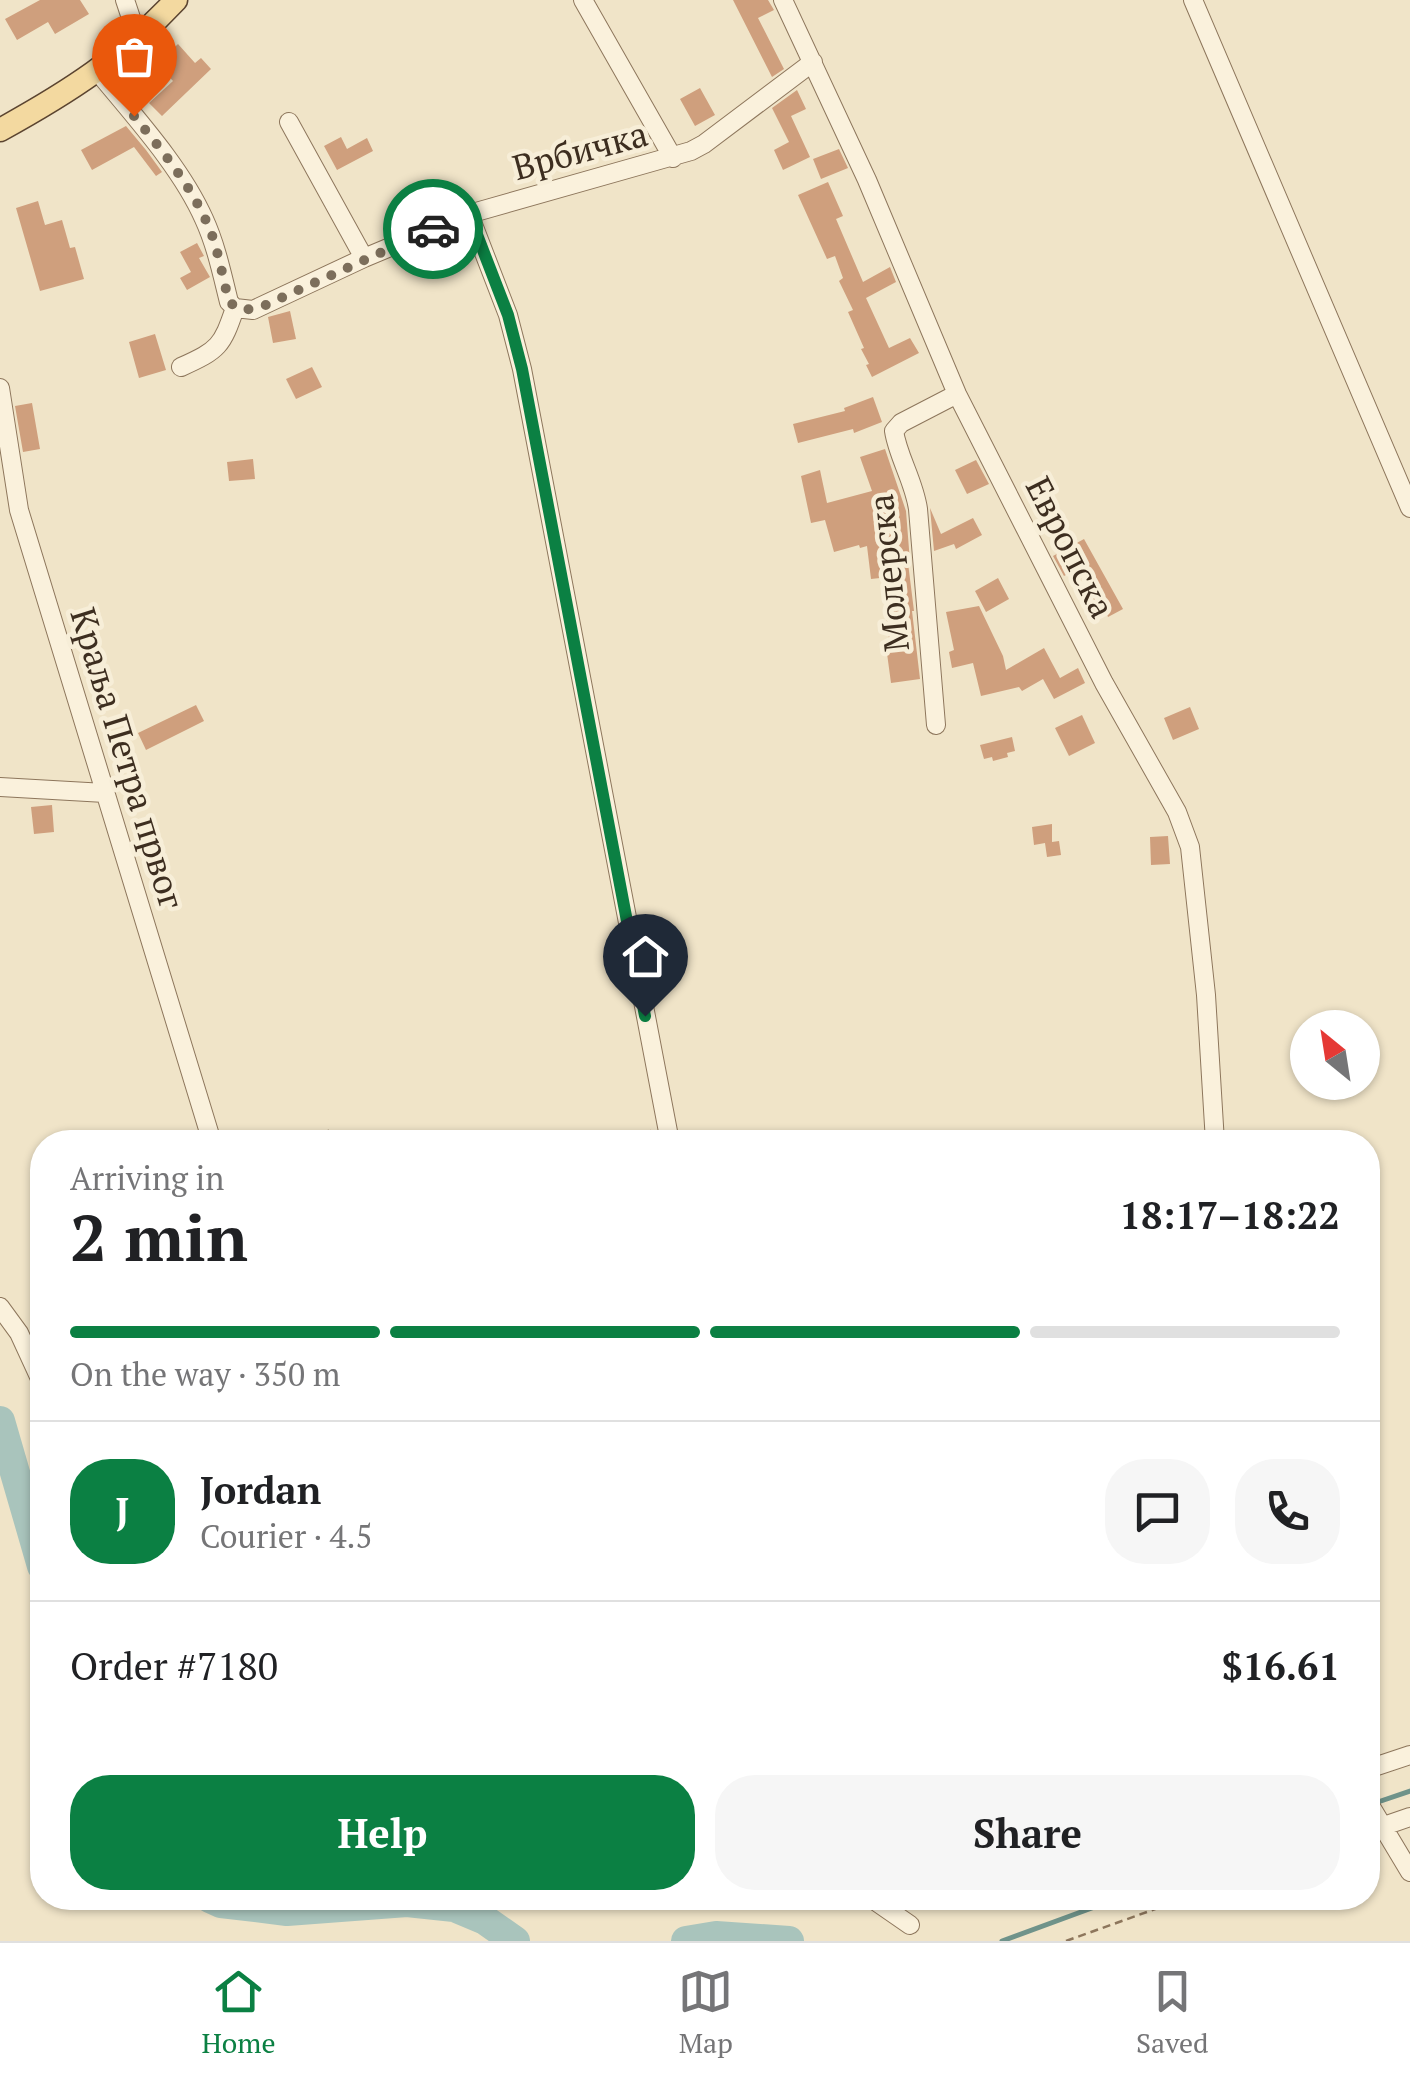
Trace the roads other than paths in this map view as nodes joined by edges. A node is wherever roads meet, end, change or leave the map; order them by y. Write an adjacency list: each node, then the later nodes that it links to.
1 (125, 0): 6 (street)
2 (176, 0): 6 (main road)
3 (583, 0): 11 (street)
4 (783, 0): 7 (street, Европска)
5 (1192, 0): 18 (street)
6 (138, 39): 8 (main road)
7 (813, 62): 11 (street, Врбичка); 17 (street, Европска)
8 (98, 72): 10 (main road); 14 (street)
9 (289, 122): 13 (street)
10 (0, 130)
11 (673, 158): 12 (street, Врбичка)
12 (469, 214): 13 (street, Врбичка); 23 (street)
13 (364, 258): 14 (street, Врбичка)
14 (235, 308): 15 (street)
15 (182, 367)
16 (0, 388): 21 (street, Краља Петра првог)
17 (957, 394): 19 (street, Молерска); 24 (street, Европска)
18 (1410, 508)
19 (936, 725)
20 (0, 787): 21 (street)
21 (105, 792): 22 (street, Краља Петра првог)
22 (208, 1130)
23 (667, 1130)
24 (1214, 1130)
25 (0, 1307): 26 (street)
26 (30, 1358)
27 (1410, 1755): 28 (street)
28 (1380, 1765)
29 (1380, 1815): 30 (street)
30 (1410, 1817)
31 (1380, 1824): 32 (street)
32 (1410, 1872)
33 (888, 1910): 34 (street)
34 (910, 1925)

